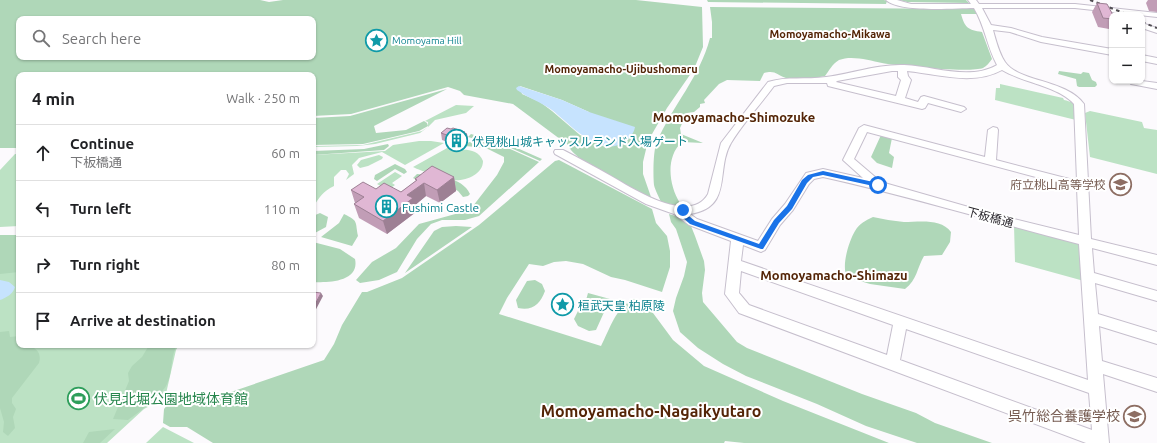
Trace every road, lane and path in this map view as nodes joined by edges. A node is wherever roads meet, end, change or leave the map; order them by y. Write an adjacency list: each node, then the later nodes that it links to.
1 (890, 0): 2 (street)
2 (974, 3): 3 (street); 7 (street)
3 (1098, 4): 4 (street); 5 (street)
4 (1109, 13)
5 (1157, 15)
6 (1145, 26): 8 (street)
7 (988, 27): 9 (street); 12 (street)
8 (1157, 31)
9 (1109, 51)
10 (1145, 59): 11 (street)
11 (1157, 61)
12 (1002, 66): 13 (street); 23 (street)
13 (902, 68): 14 (street); 17 (street)
14 (834, 78): 17 (street); 24 (street)
15 (1142, 84): 16 (street)
16 (1157, 86)
17 (900, 100): 18 (street)
18 (961, 109)
19 (993, 130): 21 (street)
20 (559, 152): 24 (street)
21 (990, 162): 22 (street); 23 (street)
22 (878, 185): 25 (street, 下板橋通); 26 (street, 下板橋通)
23 (1082, 186): 26 (street)
24 (677, 210): 25 (street)
25 (737, 239): 28 (street)
26 (1085, 242): 27 (street, 下板橋通); 29 (street)
27 (1157, 260)
28 (735, 264): 32 (street); 34 (street)
29 (1088, 276): 30 (street); 31 (street)
30 (1157, 296)
31 (1091, 318): 33 (street); 35 (street)
32 (901, 321): 34 (street); 37 (street)
33 (1157, 338)
34 (892, 364): 38 (street)
35 (1095, 365): 36 (street); 37 (street)
36 (1157, 385)
37 (1096, 389): 38 (street)
38 (1101, 442)

